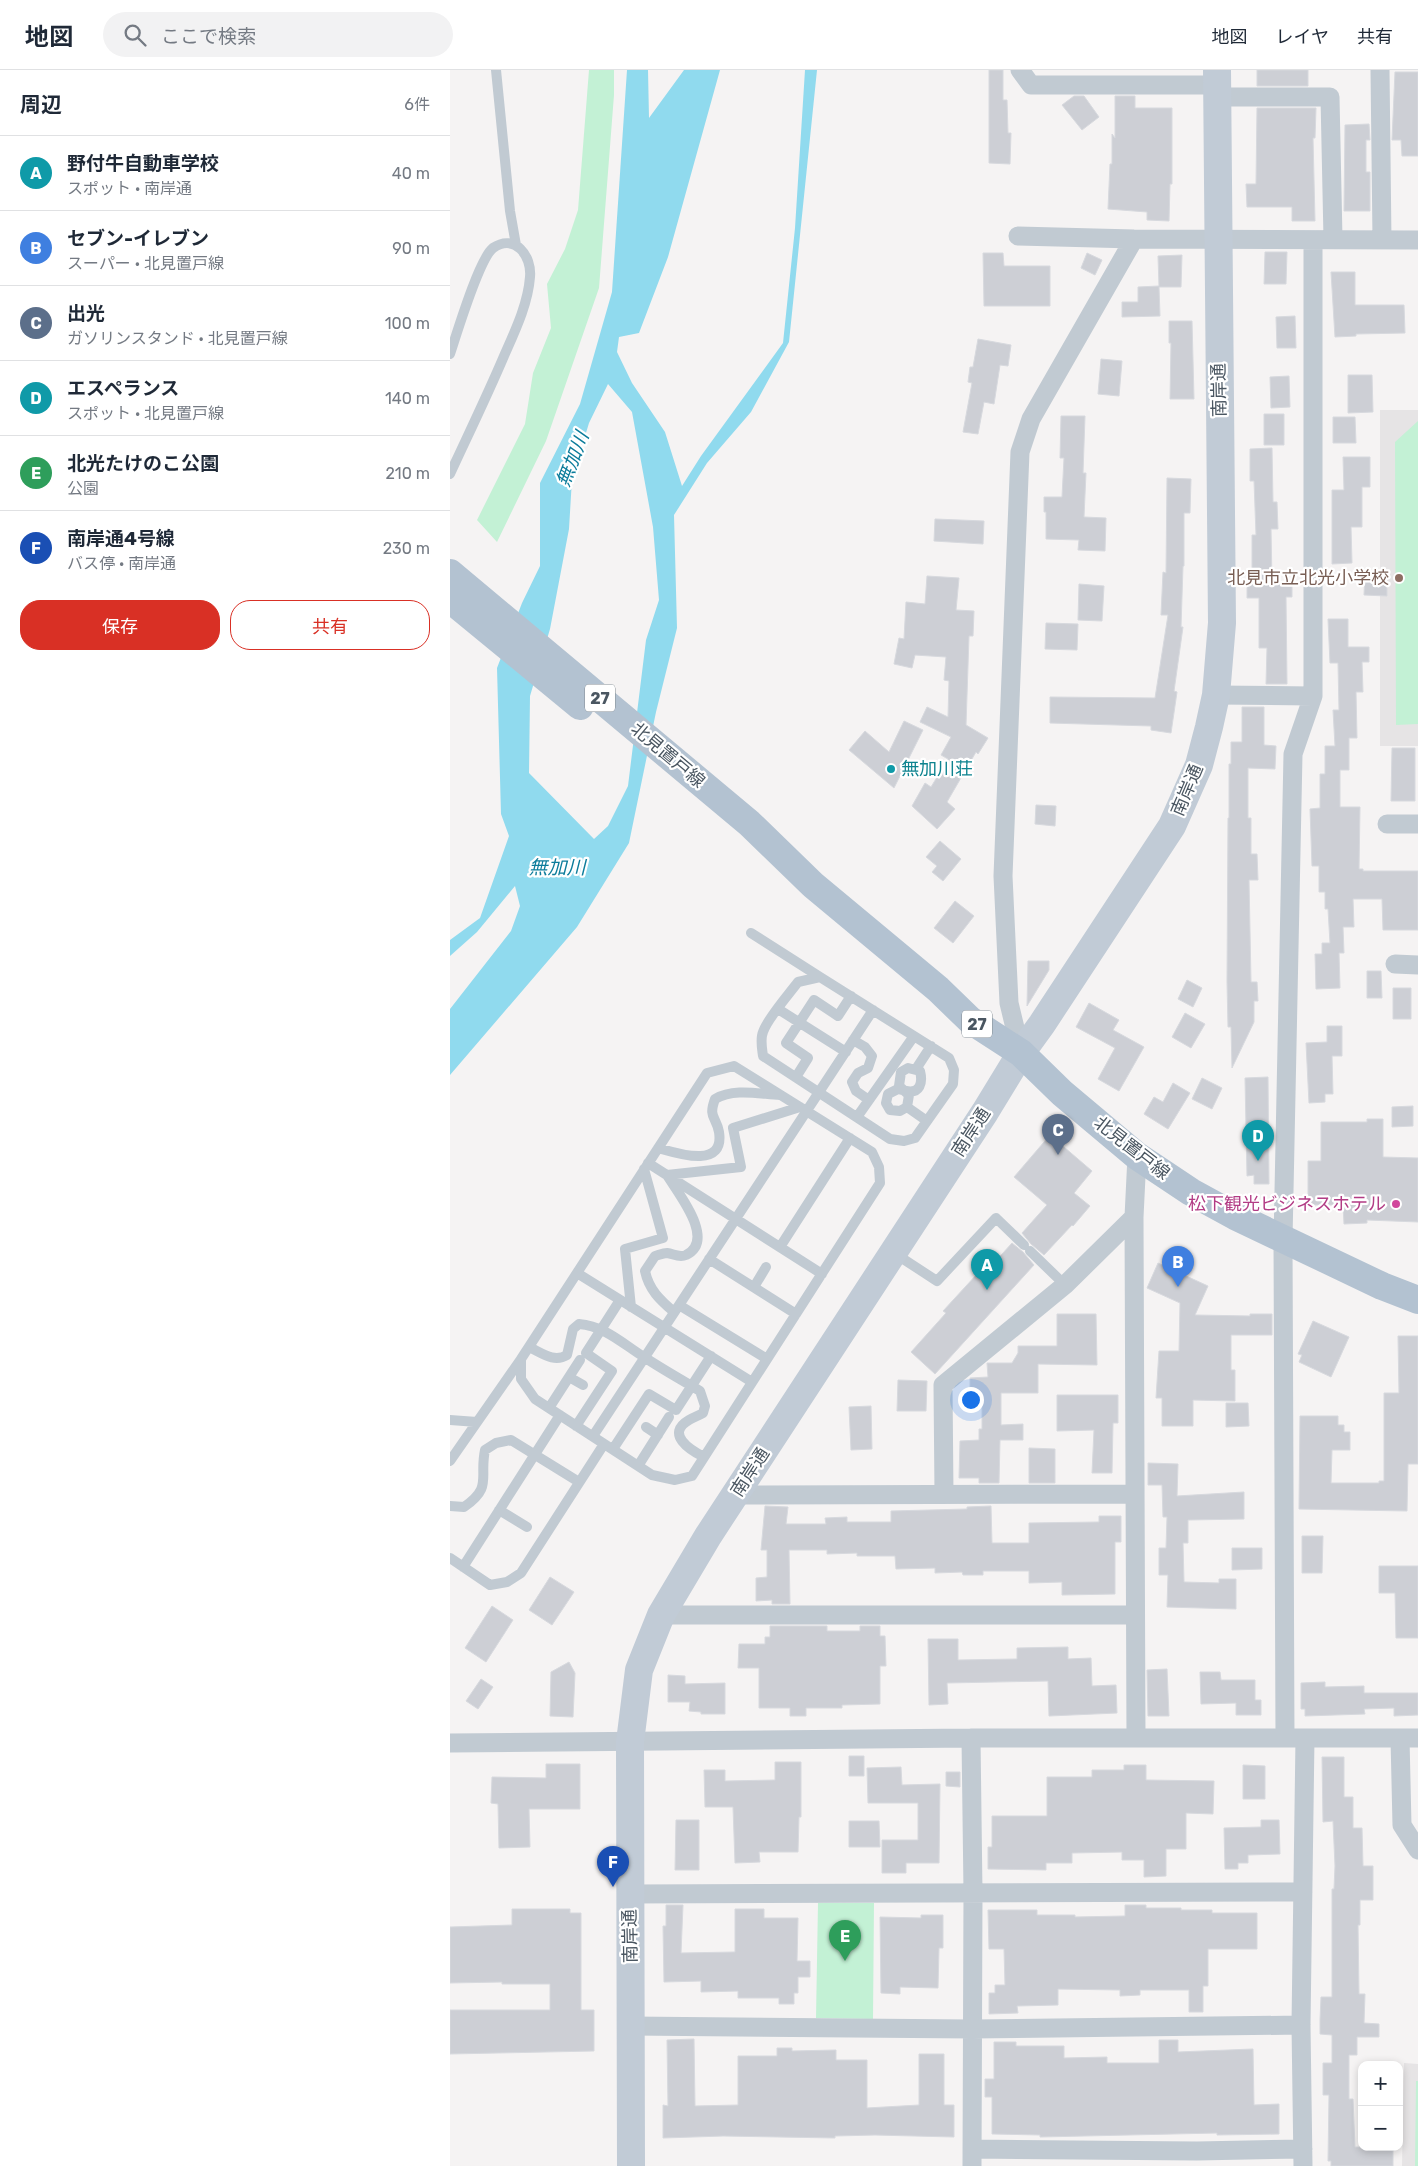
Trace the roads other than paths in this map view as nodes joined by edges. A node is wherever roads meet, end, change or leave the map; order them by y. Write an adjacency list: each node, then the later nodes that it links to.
1 (496, 70): 12 (lane)
2 (1020, 70): 4 (street)
3 (1380, 70): 10 (street)
4 (1217, 84): 7 (main road, 南岸通); 9 (street)
5 (1018, 236): 6 (street)
6 (1134, 239): 7 (street); 34 (street)
7 (1218, 240): 8 (street); 17 (main road, 南岸通)
8 (1313, 240): 9 (street); 18 (street)
9 (1333, 240): 10 (street)
10 (1382, 240): 11 (street)
11 (1418, 240)
12 (516, 245): 13 (lane); 14 (lane)
13 (450, 354)
14 (450, 474)
15 (450, 573): 21 (main road, 北見置戸線 / 27)
16 (450, 599): 21 (main road, 北見置戸線 / 27)
17 (1216, 695): 18 (street); 34 (main road, 南岸通)
18 (1313, 696): 52 (street)
19 (1387, 824): 20 (street)
20 (1418, 824)
21 (745, 831): 34 (main road, 北見置戸線 / 27)
22 (751, 932): 25 (lane)
23 (1394, 964): 24 (street)
24 (1418, 965)
25 (820, 977): 26 (lane); 27 (lane)
26 (851, 996): 28 (lane); 29 (lane)
27 (778, 1009): 29 (lane); 36 (lane)
28 (873, 1010): 30 (lane); 31 (lane)
29 (799, 1022): 33 (lane); 36 (lane)
30 (914, 1036): 32 (lane); 40 (lane)
31 (853, 1040): 33 (lane); 40 (lane)
32 (931, 1046): 35 (lane); 44 (lane)
33 (846, 1052): 37 (lane)
34 (1021, 1053): 47 (main road, 北見置戸線 / 27); 54 (main road, 南岸通)
35 (916, 1069): 38 (lane); 38 (lane)
36 (796, 1077): 37 (lane)
37 (819, 1092): 42 (lane); 43 (lane)
38 (906, 1092): 41 (lane); 41 (lane)
39 (781, 1095): 42 (lane); 46 (lane); 46 (lane)
40 (869, 1100): 43 (lane)
41 (907, 1107): 44 (lane)
42 (803, 1109): 45 (lane); 49 (lane); 51 (lane)
43 (857, 1117): 44 (lane)
44 (927, 1121)
45 (850, 1138): 53 (lane); 58 (lane)
46 (658, 1148): 48 (lane)
47 (1138, 1156): 50 (street); 52 (main road, 北見置戸線 / 27)
48 (646, 1166): 49 (lane); 57 (lane); 63 (lane)
49 (667, 1175): 51 (lane); 64 (lane)
50 (1134, 1216): 59 (street); 96 (street)
51 (735, 1218): 53 (lane); 55 (lane)
52 (1283, 1240): 62 (main road, 北見置戸線 / 27); 107 (street)
53 (780, 1247): 58 (lane)
54 (893, 1252): 59 (lane); 97 (main road, 南岸通)
55 (709, 1259): 60 (lane); 64 (lane)
56 (766, 1267): 60 (lane)
57 (577, 1273): 61 (lane); 68 (lane)
58 (822, 1274): 65 (lane)
59 (1065, 1285): 95 (street)
60 (754, 1287): 65 (lane)
61 (620, 1300): 63 (lane); 67 (lane)
62 (1418, 1300)
63 (632, 1307): 66 (lane)
64 (677, 1308): 66 (lane); 72 (lane)
65 (796, 1314): 72 (lane)
66 (664, 1327): 69 (lane); 70 (lane)
67 (601, 1329): 68 (lane); 70 (lane); 83 (lane)
68 (529, 1347): 71 (lane)
69 (711, 1356): 75 (lane); 77 (lane)
70 (644, 1358): 77 (lane); 86 (lane)
71 (521, 1359): 78 (lane); 82 (lane)
72 (767, 1359): 75 (lane)
73 (580, 1360): 74 (lane)
74 (569, 1377): 76 (lane); 78 (lane)
75 (752, 1382): 91 (lane)
76 (583, 1385)
77 (691, 1386): 89 (lane); 91 (lane)
78 (549, 1408): 79 (lane)
79 (560, 1415): 83 (lane); 90 (lane)
80 (669, 1417): 85 (lane)
81 (450, 1420): 82 (lane)
82 (477, 1422): 88 (lane)
83 (576, 1426): 86 (lane)
84 (646, 1427): 85 (lane)
85 (658, 1435): 93 (lane)
86 (593, 1436): 89 (lane)
87 (450, 1443): 88 (lane)
88 (461, 1445): 92 (lane)
89 (608, 1447): 93 (lane); 94 (lane)
90 (535, 1455): 94 (lane); 98 (lane); 99 (lane)
91 (704, 1458): 93 (lane)
92 (450, 1461)
93 (638, 1466)
94 (579, 1482): 102 (lane)
95 (944, 1494): 96 (street); 97 (street)
96 (1134, 1494): 104 (street)
97 (735, 1495): 103 (main road, 南岸通)
98 (450, 1506)
99 (499, 1510): 100 (lane); 102 (lane)
100 (527, 1526)
101 (450, 1558): 102 (lane)
102 (463, 1567)
103 (660, 1614): 104 (street); 110 (main road, 南岸通)
104 (1134, 1615): 106 (street)
105 (971, 1738): 106 (street); 110 (street); 113 (street)
106 (1136, 1738): 107 (street)
107 (1285, 1738): 108 (street)
108 (1305, 1738): 109 (street); 114 (street)
109 (1409, 1738): 112 (street)
110 (630, 1742): 111 (street); 115 (main road, 南岸通)
111 (450, 1743)
112 (1418, 1850)
113 (973, 1892): 114 (street); 115 (street); 118 (street)
114 (1303, 1892): 116 (street)
115 (629, 1894): 117 (main road, 南岸通)
116 (1301, 2025): 118 (street); 120 (street)
117 (631, 2026): 118 (street); 123 (main road, 南岸通)
118 (972, 2029): 119 (street)
119 (972, 2157): 121 (street)
120 (1303, 2157): 122 (street)
121 (1088, 2158): 122 (street)
122 (1197, 2158)
123 (631, 2166)

